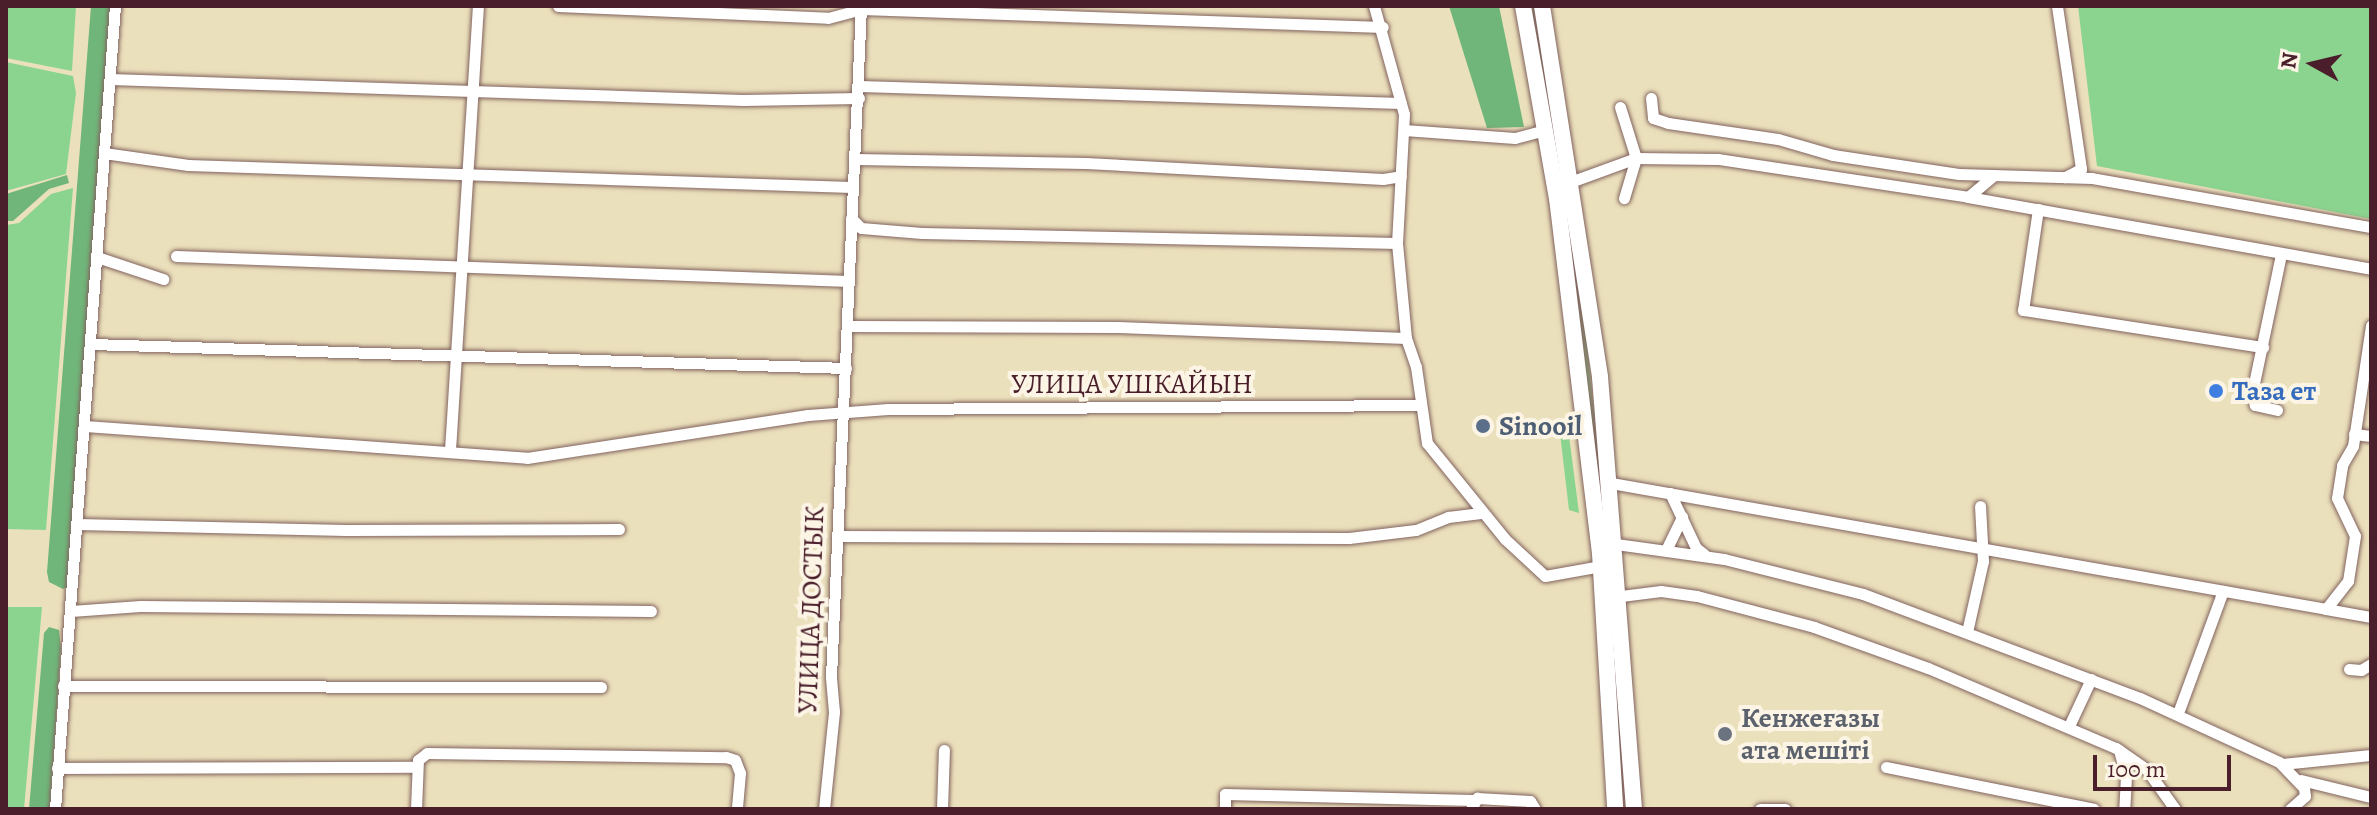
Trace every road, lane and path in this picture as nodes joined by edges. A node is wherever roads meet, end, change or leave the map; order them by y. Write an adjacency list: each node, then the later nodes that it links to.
1 (115, 6): 10 (street)
2 (478, 6): 11 (street)
3 (558, 6): 8 (street)
4 (1374, 6): 9 (street)
5 (1523, 6): 17 (highway)
6 (1542, 6): 25 (highway)
7 (2057, 6): 24 (street)
8 (861, 7): 9 (street); 12 (street, УЛИЦА ДОСТЫК)
9 (1383, 27): 14 (street)
10 (110, 79): 11 (street); 18 (street)
11 (473, 92): 12 (street); 22 (street)
12 (859, 92): 14 (street); 20 (street, УЛИЦА ДОСТЫК)
13 (1651, 98): 21 (street)
14 (1401, 103): 16 (street)
15 (1620, 107): 19 (street)
16 (1404, 130): 17 (street); 23 (street)
17 (1545, 130): 64 (highway)
18 (104, 153): 22 (street); 35 (street)
19 (1636, 158): 25 (street); 27 (street); 28 (street)
20 (855, 159): 23 (street); 26 (street, УЛИЦА ДОСТЫК)
21 (1998, 172): 24 (street); 27 (street)
22 (467, 174): 26 (street); 36 (street)
23 (1401, 176): 32 (street)
24 (2064, 178): 31 (street)
25 (1573, 181): 54 (highway)
26 (852, 187): 30 (street, УЛИЦА ДОСТЫК)
27 (1968, 197): 29 (street)
28 (1624, 198)
29 (2038, 209): 33 (street); 44 (street)
30 (851, 218): 32 (street); 39 (street, УЛИЦА ДОСТЫК)
31 (2371, 227)
32 (1397, 243): 42 (street)
33 (2281, 254): 37 (street); 44 (street)
34 (176, 256): 36 (street)
35 (97, 257): 38 (street); 43 (street)
36 (461, 267): 39 (street); 45 (street)
37 (2371, 269)
38 (163, 279)
39 (849, 281): 41 (street, УЛИЦА ДОСТЫК)
40 (2371, 325): 51 (street)
41 (848, 326): 42 (street); 46 (street, УЛИЦА ДОСТЫК)
42 (1406, 338): 47 (street)
43 (91, 344): 45 (street); 50 (street)
44 (2263, 347): 48 (street)
45 (454, 357): 46 (street); 53 (street)
46 (846, 368): 49 (street, УЛИЦА ДОСТЫК)
47 (1420, 405): 49 (street, УЛИЦА УШКАЙЫН); 57 (street)
48 (2277, 410)
49 (844, 412): 53 (street, УЛИЦА УШКАЙЫН); 61 (street, УЛИЦА ДОСТЫК)
50 (85, 426): 53 (street, УЛИЦА УШКАЙЫН); 59 (street)
51 (2354, 434): 52 (street); 66 (street)
52 (2371, 436)
53 (450, 450)
54 (1611, 483): 55 (street); 64 (highway)
55 (1670, 493): 58 (street); 62 (street)
56 (1980, 506): 62 (street)
57 (1483, 513): 61 (street); 64 (street)
58 (1682, 517): 63 (street); 65 (street)
59 (77, 524): 60 (street); 70 (street)
60 (619, 529)
61 (838, 536): 100 (street, УЛИЦА ДОСТЫК)
62 (1980, 545): 67 (street); 74 (street)
63 (1666, 550): 64 (street); 65 (street)
64 (1608, 553): 68 (highway); 104 (highway)
65 (1707, 556): 74 (street)
66 (2343, 589): 69 (street); 72 (street)
67 (2223, 591): 69 (street); 82 (street)
68 (1621, 596): 83 (street); 105 (highway)
69 (2326, 609): 72 (street)
70 (71, 611): 71 (street); 78 (street)
71 (651, 611)
72 (2347, 613): 73 (street)
73 (2371, 617)
74 (1967, 632): 77 (street)
75 (2371, 664): 76 (street)
76 (2349, 669)
77 (2091, 679): 79 (street); 81 (street)
78 (63, 686): 80 (street); 90 (street)
79 (2109, 686): 81 (street); 82 (street)
80 (601, 687)
81 (2083, 697): 83 (street)
82 (2178, 713): 87 (street)
83 (2069, 726): 85 (street)
84 (944, 750): 101 (street)
85 (2119, 750): 109 (street); 110 (street)
86 (2371, 755): 87 (street)
87 (2282, 764): 91 (street)
88 (417, 767): 90 (street); 98 (street); 99 (street)
89 (1886, 767): 108 (street)
90 (57, 768): 97 (street)
91 (2301, 780): 92 (street); 93 (street)
92 (2329, 785): 93 (street); 94 (street)
93 (2305, 796): 111 (street)
94 (2371, 797)
95 (1350, 805): 96 (street); 102 (street)
96 (1472, 805): 103 (street)
97 (55, 809)
98 (416, 809)
99 (737, 809)
100 (824, 809)
101 (942, 809)
102 (1225, 809)
103 (1535, 809)
104 (1615, 809)
105 (1634, 809)
106 (1760, 809): 107 (street)
107 (1785, 809)
108 (2094, 809)
109 (2124, 809)
110 (2175, 809)
111 (2290, 809)

